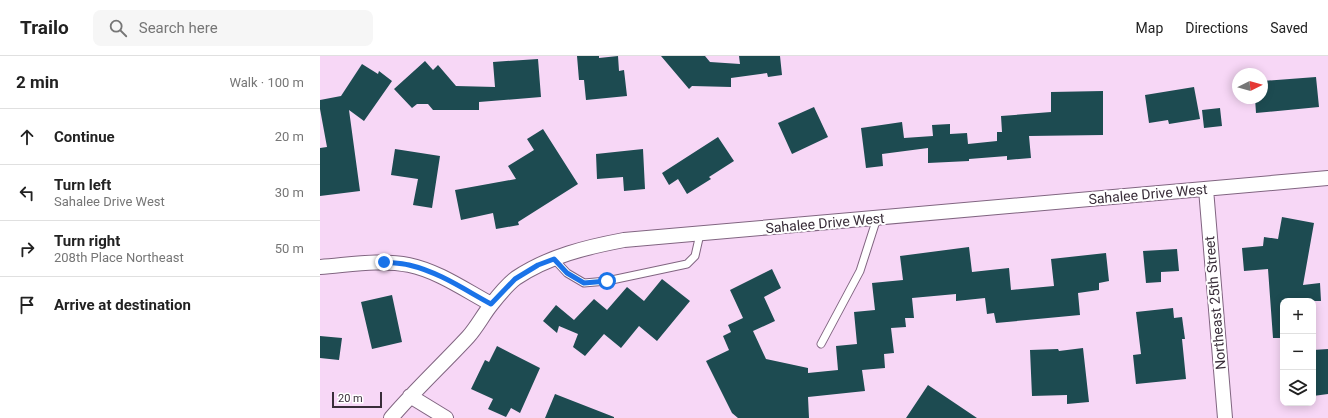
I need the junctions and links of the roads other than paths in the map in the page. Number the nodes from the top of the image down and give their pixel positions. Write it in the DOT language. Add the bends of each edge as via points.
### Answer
graph roads {
  1 [pos="1328,178"];
  2 [pos="1206,189"];
  3 [pos="877,218"];
  4 [pos="700,234"];
  5 [pos="554,259"];
  6 [pos="320,267"];
  7 [pos="491,304"];
  8 [pos="821,344"];
  9 [pos="410,396"];
  10 [pos="391,418"];
  11 [pos="446,418"];
  12 [pos="1224,418"];
  1 -- 2 [label="street, Sahalee Drive West"];
  2 -- 3 [label="street, Sahalee Drive West"];
  2 -- 12 [label="street, Northeast 25th Street"];
  3 -- 4 [label="street, Sahalee Drive West"];
  3 -- 8 [label="lane" via="860,271"];
  4 -- 5 [label="street, Sahalee Drive West" via="624,240 591,246"];
  4 -- 5 [label="lane" via="695,256 687,264 607,281 584,283 567,273"];
  5 -- 7 [label="street, Sahalee Drive West" via="515,279"];
  6 -- 7 [label="street" via="384,262 408,264 436,274"];
  7 -- 9 [label="street, Sahalee Drive West" via="470,335"];
  9 -- 10 [label="street, Sahalee Drive West"];
  9 -- 11 [label="street"];
}
